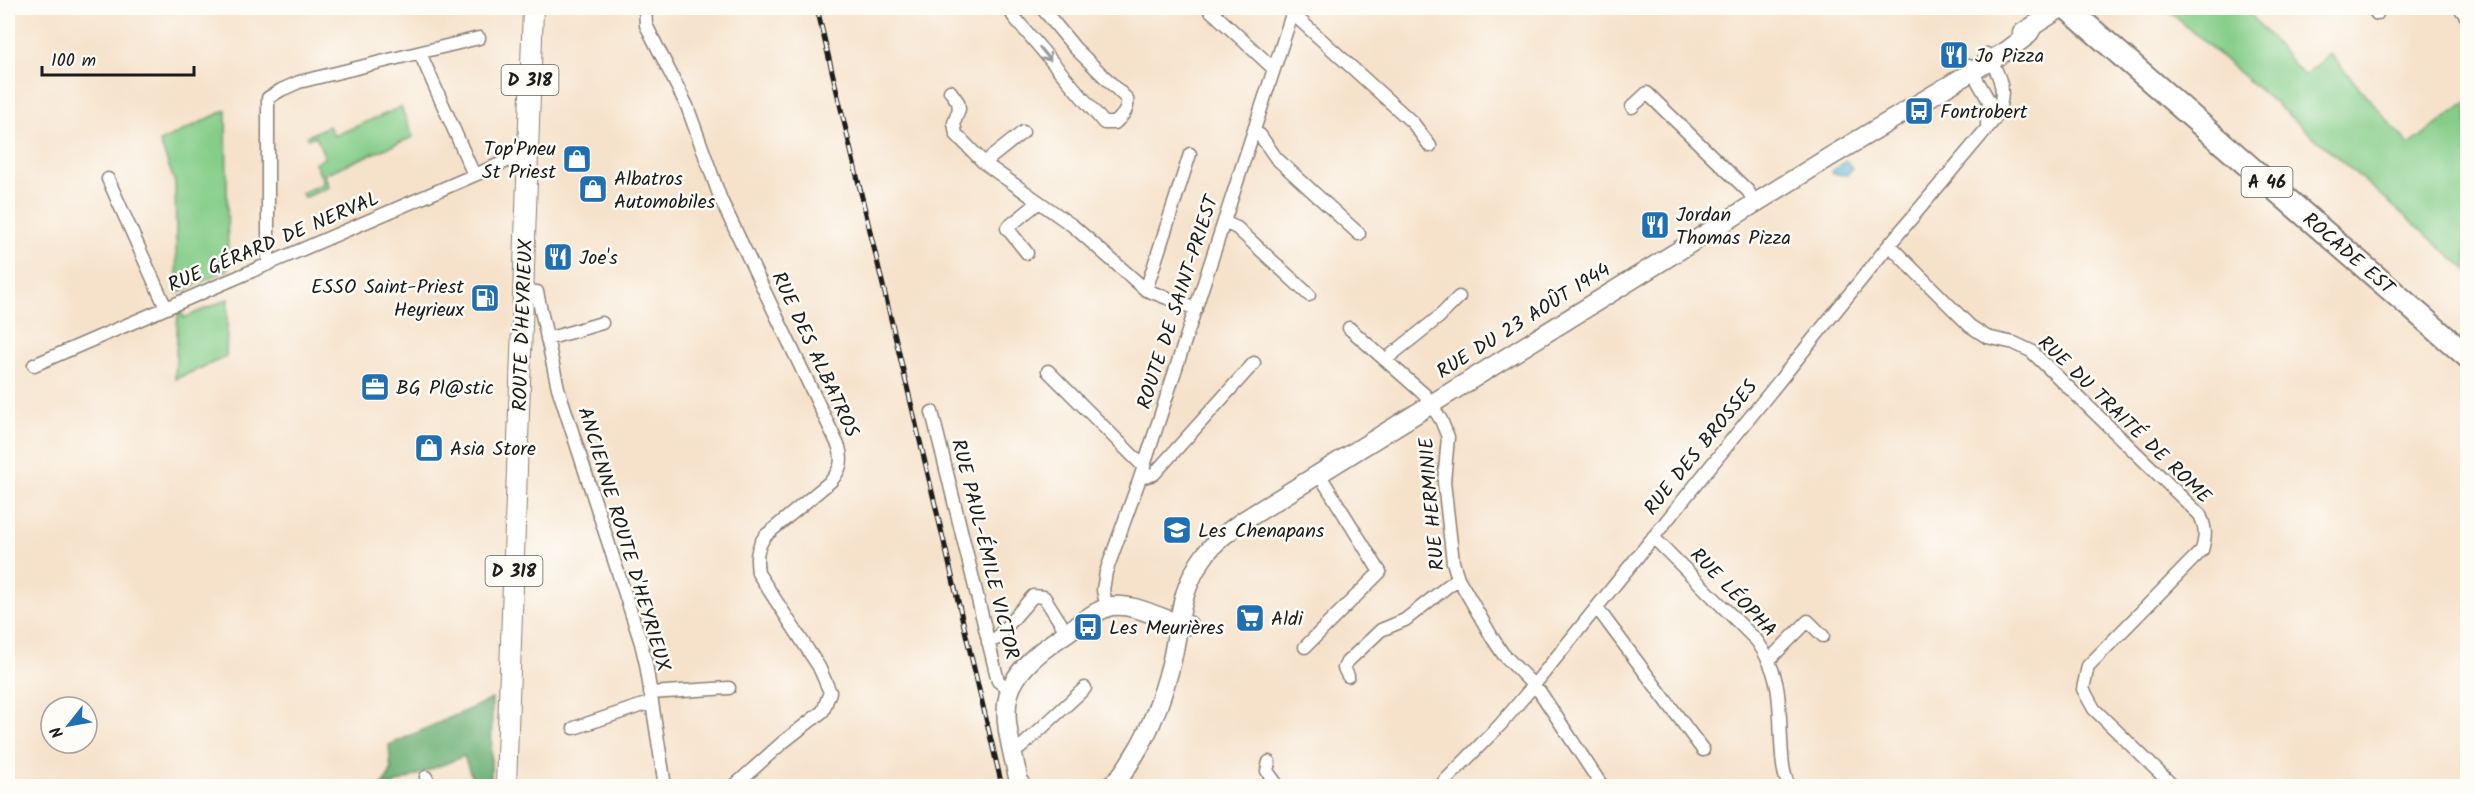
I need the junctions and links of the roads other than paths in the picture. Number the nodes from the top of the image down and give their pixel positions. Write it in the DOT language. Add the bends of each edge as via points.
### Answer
graph roads {
  1 [pos="533,8"];
  2 [pos="645,8"];
  3 [pos="1009,8"];
  4 [pos="1042,8"];
  5 [pos="1208,8"];
  6 [pos="2061,8"];
  7 [pos="2067,8"];
  8 [pos="2091,8"];
  9 [pos="2460,8"];
  10 [pos="1293,10"];
  11 [pos="2468,19"];
  12 [pos="479,38"];
  13 [pos="420,53"];
  14 [pos="1989,57"];
  15 [pos="1970,68"];
  16 [pos="1274,69"];
  17 [pos="950,91"];
  18 [pos="1632,107"];
  19 [pos="1986,128"];
  20 [pos="1023,132"];
  21 [pos="1254,132"];
  22 [pos="1430,146"];
  23 [pos="528,152"];
  24 [pos="1190,154"];
  25 [pos="984,163"];
  26 [pos="474,175"];
  27 [pos="108,179"];
  28 [pos="1039,202"];
  29 [pos="1755,203"];
  30 [pos="1224,222"];
  31 [pos="1359,234"];
  32 [pos="1889,245"];
  33 [pos="1027,253"];
  34 [pos="268,264"];
  35 [pos="1146,290"];
  36 [pos="524,291"];
  37 [pos="1309,295"];
  38 [pos="1459,297"];
  39 [pos="166,308"];
  40 [pos="1196,309"];
  41 [pos="602,323"];
  42 [pos="1349,328"];
  43 [pos="2468,337"];
  44 [pos="547,339"];
  45 [pos="2468,357"];
  46 [pos="1385,360"];
  47 [pos="1254,363"];
  48 [pos="34,365"];
  49 [pos="1048,371"];
  50 [pos="1431,404"];
  51 [pos="932,412"];
  52 [pos="1142,473"];
  53 [pos="1319,474"];
  54 [pos="1653,537"];
  55 [pos="1458,578"];
  56 [pos="1107,608"];
  57 [pos="1598,608"];
  58 [pos="1184,617"];
  59 [pos="1067,633"];
  60 [pos="1823,636"];
  61 [pos="988,642"];
  62 [pos="1305,647"];
  63 [pos="1770,658"];
  64 [pos="1348,676"];
  65 [pos="1534,685"];
  66 [pos="729,688"];
  67 [pos="1085,688"];
  68 [pos="1010,690"];
  69 [pos="651,698"];
  70 [pos="574,728"];
  71 [pos="1703,750"];
  72 [pos="1012,753"];
  73 [pos="1269,762"];
  74 [pos="1447,784"];
  75 [pos="506,786"];
  76 [pos="665,786"];
  77 [pos="734,786"];
  78 [pos="1020,786"];
  79 [pos="1110,786"];
  80 [pos="1119,786"];
  81 [pos="1278,786"];
  82 [pos="1602,786"];
  83 [pos="1789,786"];
  84 [pos="2173,786"];
  1 -- 23 [label="main road, ROUTE D'HEYRIEUX / D 318"];
  2 -- 77 [label="street, RUE DES ALBATROS" via="645,25 687,106 722,200 842,459 831,481 765,536 756,559 758,573 819,667 830,692 823,711"];
  3 -- 4 [label="street, one-way" via="1104,123 1115,123 1124,115 1127,99 1075,48"];
  5 -- 16 [label="street"];
  6 -- 14 [label="main road, RUE DU 23 AOÛT 1944"];
  7 -- 45 [label="highway, ROCADE EST / A 46"];
  8 -- 43 [label="highway, ROCADE EST / A 46"];
  9 -- 11 [label="street"];
  10 -- 16 [label="street, ROUTE DE SAINT-PRIEST"];
  10 -- 22 [label="street" via="1413,123"];
  12 -- 13 [label="street"];
  13 -- 26 [label="street"];
  13 -- 34 [label="street" via="299,82 268,98"];
  14 -- 15 [label="main road, RUE DU 23 AOÛT 1944"];
  14 -- 19 [label="street, RUE DES BROSSES" via="2001,83 2003,99"];
  15 -- 19 [label="street" via="1989,101"];
  15 -- 29 [label="main road, RUE DU 23 AOÛT 1944"];
  16 -- 21 [label="street, ROUTE DE SAINT-PRIEST"];
  17 -- 25 [label="street" via="958,102 956,134"];
  18 -- 29 [label="street" via="1647,93 1748,191"];
  19 -- 32 [label="street, RUE DES BROSSES"];
  20 -- 25 [label="street"];
  21 -- 30 [label="street, ROUTE DE SAINT-PRIEST"];
  21 -- 31 [label="street" via="1275,158"];
  23 -- 26 [label="street, RUE GÉRARD DE NERVAL"];
  23 -- 36 [label="main road, ROUTE D'HEYRIEUX / D 318"];
  24 -- 35 [label="street"];
  25 -- 28 [label="street"];
  26 -- 34 [label="street, RUE GÉRARD DE NERVAL"];
  27 -- 39 [label="street"];
  28 -- 33 [label="street" via="1006,228"];
  28 -- 35 [label="street" via="1073,226"];
  29 -- 50 [label="main road, RUE DU 23 AOÛT 1944"];
  30 -- 37 [label="street" via="1238,228"];
  30 -- 40 [label="street, ROUTE DE SAINT-PRIEST"];
  32 -- 54 [label="street, RUE DES BROSSES"];
  32 -- 84 [label="street, RUE DU TRAITÉ DE ROME" via="1970,326 1987,337 2031,351 2200,515 2205,526 2202,550 2088,666 2083,689 2094,709"];
  34 -- 39 [label="street, RUE GÉRARD DE NERVAL"];
  35 -- 40 [label="street"];
  36 -- 44 [label="street, ANCIENNE ROUTE D'HEYRIEUX" via="537,292"];
  36 -- 75 [label="main road, ROUTE D'HEYRIEUX / D 318"];
  38 -- 46 [label="street"];
  39 -- 48 [label="street, RUE GÉRARD DE NERVAL"];
  40 -- 52 [label="street, ROUTE DE SAINT-PRIEST"];
  41 -- 44 [label="street"];
  42 -- 46 [label="street, RUE HERMINIE"];
  44 -- 69 [label="street, ANCIENNE ROUTE D'HEYRIEUX" via="558,388 641,643"];
  46 -- 50 [label="street, RUE HERMINIE"];
  47 -- 52 [label="street" via="1154,474"];
  49 -- 52 [label="street"];
  50 -- 53 [label="main road, RUE DU 23 AOÛT 1944"];
  50 -- 55 [label="street, RUE HERMINIE" via="1448,437 1444,482"];
  51 -- 61 [label="street, RUE PAUL-ÉMILE VICTOR"];
  52 -- 56 [label="street, ROUTE DE SAINT-PRIEST" via="1106,572 1103,590"];
  53 -- 58 [label="main road, RUE DU 23 AOÛT 1944" via="1243,521 1205,554 1184,595"];
  53 -- 62 [label="street" via="1380,572"];
  54 -- 57 [label="street, RUE DES BROSSES"];
  54 -- 63 [label="street, RUE LÉOPHA"];
  55 -- 64 [label="street" via="1406,620 1381,630 1347,662 1344,668"];
  55 -- 65 [label="street, RUE HERMINIE" via="1498,646"];
  56 -- 58 [label="main road"];
  56 -- 59 [label="main road"];
  57 -- 65 [label="street, RUE DES BROSSES"];
  57 -- 71 [label="street"];
  58 -- 79 [label="main road" via="1159,704 1140,745"];
  58 -- 80 [label="main road" via="1180,674 1167,705"];
  59 -- 61 [label="street" via="1044,597 1033,596 996,639"];
  59 -- 68 [label="main road" via="1025,665"];
  60 -- 63 [label="street" via="1808,621"];
  61 -- 68 [label="street, RUE PAUL-ÉMILE VICTOR" via="998,681"];
  63 -- 83 [label="street, RUE LÉOPHA" via="1777,682 1782,766"];
  65 -- 74 [label="street, RUE DES BROSSES"];
  65 -- 82 [label="street, RUE HERMINIE"];
  66 -- 69 [label="street"];
  67 -- 72 [label="street"];
  68 -- 72 [label="main road" via="1005,709"];
  69 -- 70 [label="street"];
  69 -- 76 [label="street, ANCIENNE ROUTE D'HEYRIEUX"];
  72 -- 78 [label="main road"];
  73 -- 81 [label="street" via="1266,771"];
}
